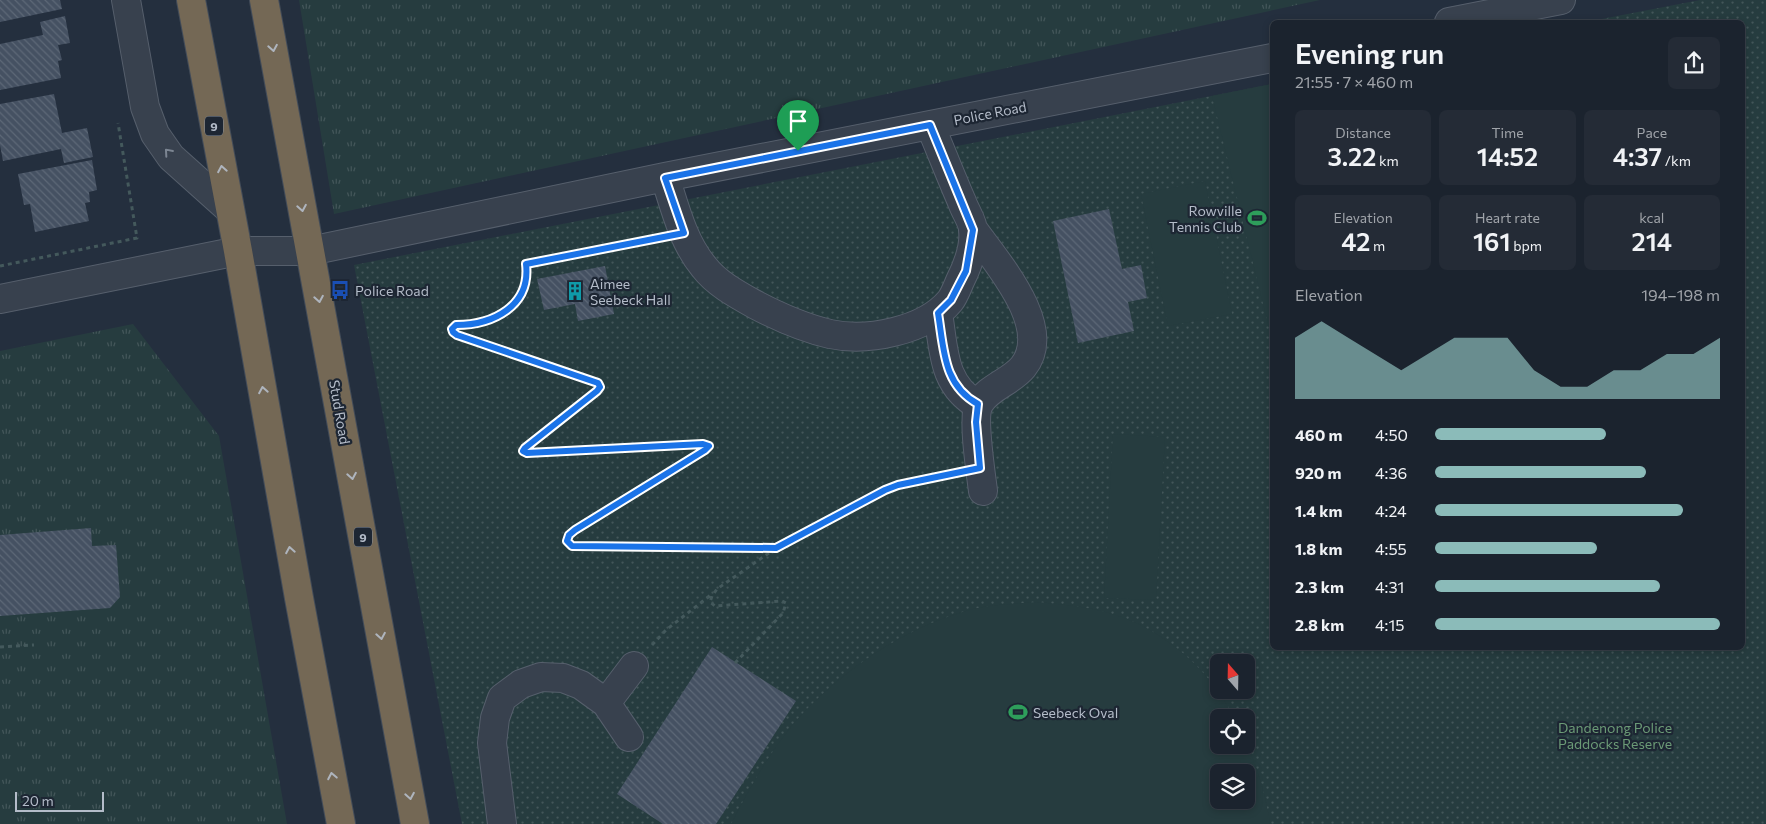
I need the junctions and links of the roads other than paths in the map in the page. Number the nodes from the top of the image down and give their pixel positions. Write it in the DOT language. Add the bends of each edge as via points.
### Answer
graph roads {
  1 [pos="126,0"];
  2 [pos="191,0"];
  3 [pos="264,0"];
  4 [pos="1561,0"];
  5 [pos="1459,20"];
  6 [pos="1270,58"];
  7 [pos="930,125"];
  8 [pos="665,178"];
  9 [pos="229,209"];
  10 [pos="973,230"];
  11 [pos="238,251"];
  12 [pos="310,251"];
  13 [pos="0,299"];
  14 [pos="938,313"];
  15 [pos="978,404"];
  16 [pos="982,479"];
  17 [pos="634,666"];
  18 [pos="606,703"];
  19 [pos="629,737"];
  20 [pos="341,824"];
  21 [pos="415,824"];
  22 [pos="502,824"];
  9 -- 1 [label="street, one-way" via="171,157 155,134 145,107"];
  9 -- 2 [label="highway, 9, one-way"];
  3 -- 12 [label="highway, Stud Road / 9, one-way"];
  4 -- 5 [label="street"];
  6 -- 7 [label="street, Police Road"];
  7 -- 8 [label="street, Police Road"];
  7 -- 10 [label="street"];
  8 -- 12 [label="street, Police Road"];
  8 -- 14 [label="street" via="684,233 704,268 724,285 766,310 831,334 864,336 915,326"];
  9 -- 11 [label="highway, 9"];
  10 -- 14 [label="street" via="966,271 951,300"];
  10 -- 15 [label="street" via="1023,304 1032,326 1032,346 1023,367"];
  11 -- 12 [label="street, Police Road"];
  11 -- 13 [label="street, Police Road"];
  20 -- 11 [label="highway, 9, one-way"];
  12 -- 21 [label="highway, Stud Road / 9, one-way"];
  14 -- 15 [label="street" via="947,369 956,386"];
  15 -- 16 [label="street" via="976,422"];
  17 -- 18 [label="street"];
  18 -- 19 [label="street"];
  18 -- 22 [label="street" via="581,685 563,678 541,677 520,684 502,698 492,742"];
}
